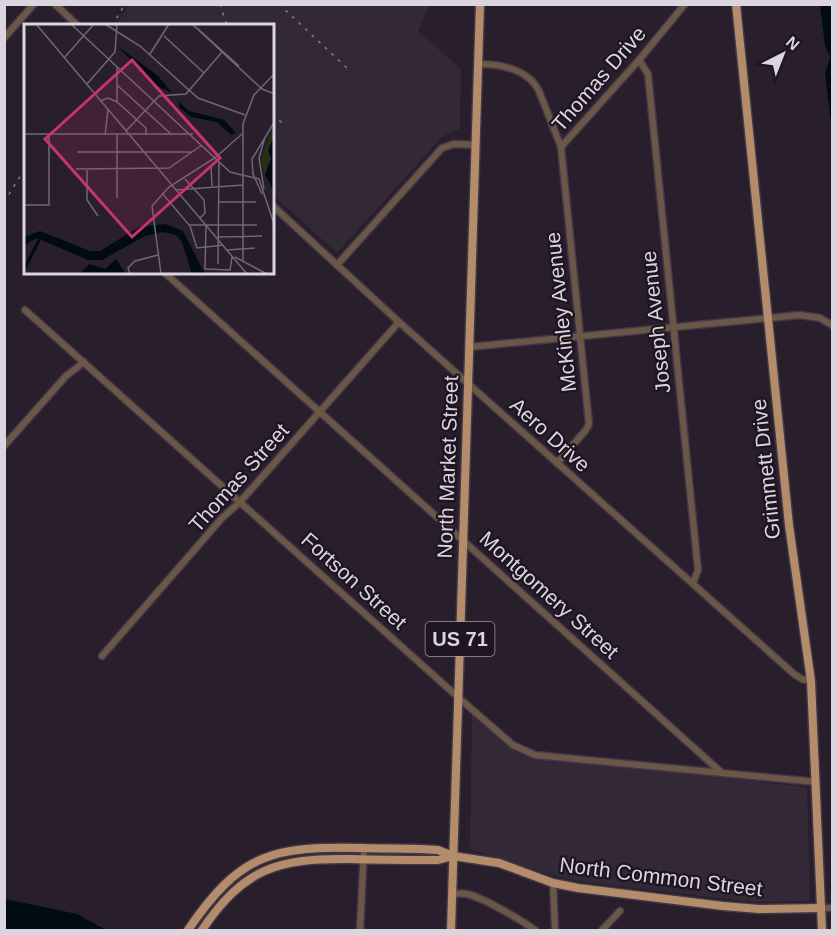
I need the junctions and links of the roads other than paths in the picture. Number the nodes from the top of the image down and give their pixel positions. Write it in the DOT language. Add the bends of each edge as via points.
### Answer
graph roads {
  1 [pos="34,4"];
  2 [pos="55,4"];
  3 [pos="480,4"];
  4 [pos="685,4"];
  5 [pos="736,4"];
  6 [pos="76,24"];
  7 [pos="4,38"];
  8 [pos="639,60"];
  9 [pos="478,64"];
  10 [pos="476,145"];
  11 [pos="561,147"];
  12 [pos="274,207"];
  13 [pos="337,265"];
  14 [pos="166,274"];
  15 [pos="25,310"];
  16 [pos="768,318"];
  17 [pos="399,322"];
  18 [pos="832,325"];
  19 [pos="673,327"];
  20 [pos="580,337"];
  21 [pos="469,347"];
  22 [pos="84,362"];
  23 [pos="469,384"];
  24 [pos="320,413"];
  25 [pos="4,446"];
  26 [pos="557,463"];
  27 [pos="240,502"];
  28 [pos="463,540"];
  29 [pos="693,584"];
  30 [pos="102,656"];
  31 [pos="811,681"];
  32 [pos="459,698"];
  33 [pos="723,773"];
  34 [pos="816,782"];
  35 [pos="364,848"];
  36 [pos="453,856"];
  37 [pos="364,859"];
  38 [pos="553,883"];
  39 [pos="452,894"];
  40 [pos="821,908"];
  41 [pos="832,908"];
  42 [pos="620,911"];
  43 [pos="188,930"];
  44 [pos="202,930"];
  45 [pos="360,930"];
  46 [pos="451,930"];
  47 [pos="535,930"];
  48 [pos="555,930"];
  49 [pos="603,930"];
  50 [pos="822,930"];
  1 -- 7 [label="street"];
  2 -- 6 [label="street"];
  3 -- 9 [label="main road, North Market Street / US 71"];
  4 -- 8 [label="street, Thomas Drive"];
  5 -- 16 [label="main road, Grimmett Drive"];
  8 -- 11 [label="street, Thomas Drive"];
  8 -- 19 [label="street, Joseph Avenue" via="648,74"];
  9 -- 10 [label="main road, North Market Street / US 71"];
  9 -- 11 [label="street, McKinley Avenue" via="504,66 533,82"];
  10 -- 13 [label="street" via="442,148"];
  10 -- 21 [label="main road, North Market Street / US 71"];
  11 -- 20 [label="street, McKinley Avenue"];
  12 -- 13 [label="street, Aero Drive"];
  13 -- 17 [label="street, Aero Drive"];
  14 -- 24 [label="street, Montgomery Street"];
  15 -- 22 [label="street, Fortson Street"];
  16 -- 18 [label="street" via="807,315"];
  16 -- 19 [label="street"];
  16 -- 31 [label="main road, Grimmett Drive" via="789,525"];
  17 -- 23 [label="street, Aero Drive"];
  17 -- 24 [label="street, Thomas Street"];
  19 -- 20 [label="street"];
  19 -- 29 [label="street, Joseph Avenue" via="698,570"];
  20 -- 21 [label="street"];
  20 -- 26 [label="street, McKinley Avenue" via="589,424"];
  21 -- 23 [label="main road, North Market Street / US 71"];
  22 -- 25 [label="street" via="66,376"];
  22 -- 27 [label="street, Fortson Street"];
  23 -- 26 [label="street, Aero Drive"];
  23 -- 28 [label="main road, North Market Street / US 71"];
  24 -- 27 [label="street, Thomas Street"];
  24 -- 28 [label="street, Montgomery Street"];
  26 -- 29 [label="street, Aero Drive"];
  27 -- 30 [label="street, Thomas Street"];
  27 -- 32 [label="street, Fortson Street"];
  28 -- 32 [label="main road, North Market Street / US 71"];
  28 -- 33 [label="street, Montgomery Street"];
  29 -- 31 [label="street, Aero Drive" via="794,674"];
  31 -- 34 [label="main road, Grimmett Drive"];
  32 -- 33 [label="street, Fortson Street" via="513,745 529,753"];
  32 -- 36 [label="main road, North Market Street / US 71"];
  33 -- 34 [label="street, Fortson Street"];
  34 -- 40 [label="main road, Grimmett Drive"];
  35 -- 36 [label="main road, North Common Street" via="431,849"];
  35 -- 37 [label="street"];
  35 -- 43 [label="main road, North Common Street" via="301,848 252,864 218,890"];
  36 -- 37 [label="main road, North Common Street" via="438,860"];
  36 -- 38 [label="main road, North Common Street" via="499,862"];
  36 -- 39 [label="main road, North Market Street / US 71"];
  37 -- 44 [label="main road, North Common Street" via="296,861 265,870 232,893"];
  37 -- 45 [label="street"];
  38 -- 40 [label="main road, North Common Street" via="723,906"];
  38 -- 48 [label="street"];
  39 -- 46 [label="main road, North Market Street / US 71"];
  39 -- 47 [label="street" via="476,897"];
  40 -- 41 [label="street, North Common Street"];
  40 -- 50 [label="main road, Grimmett Drive"];
  42 -- 49 [label="street"];
}
